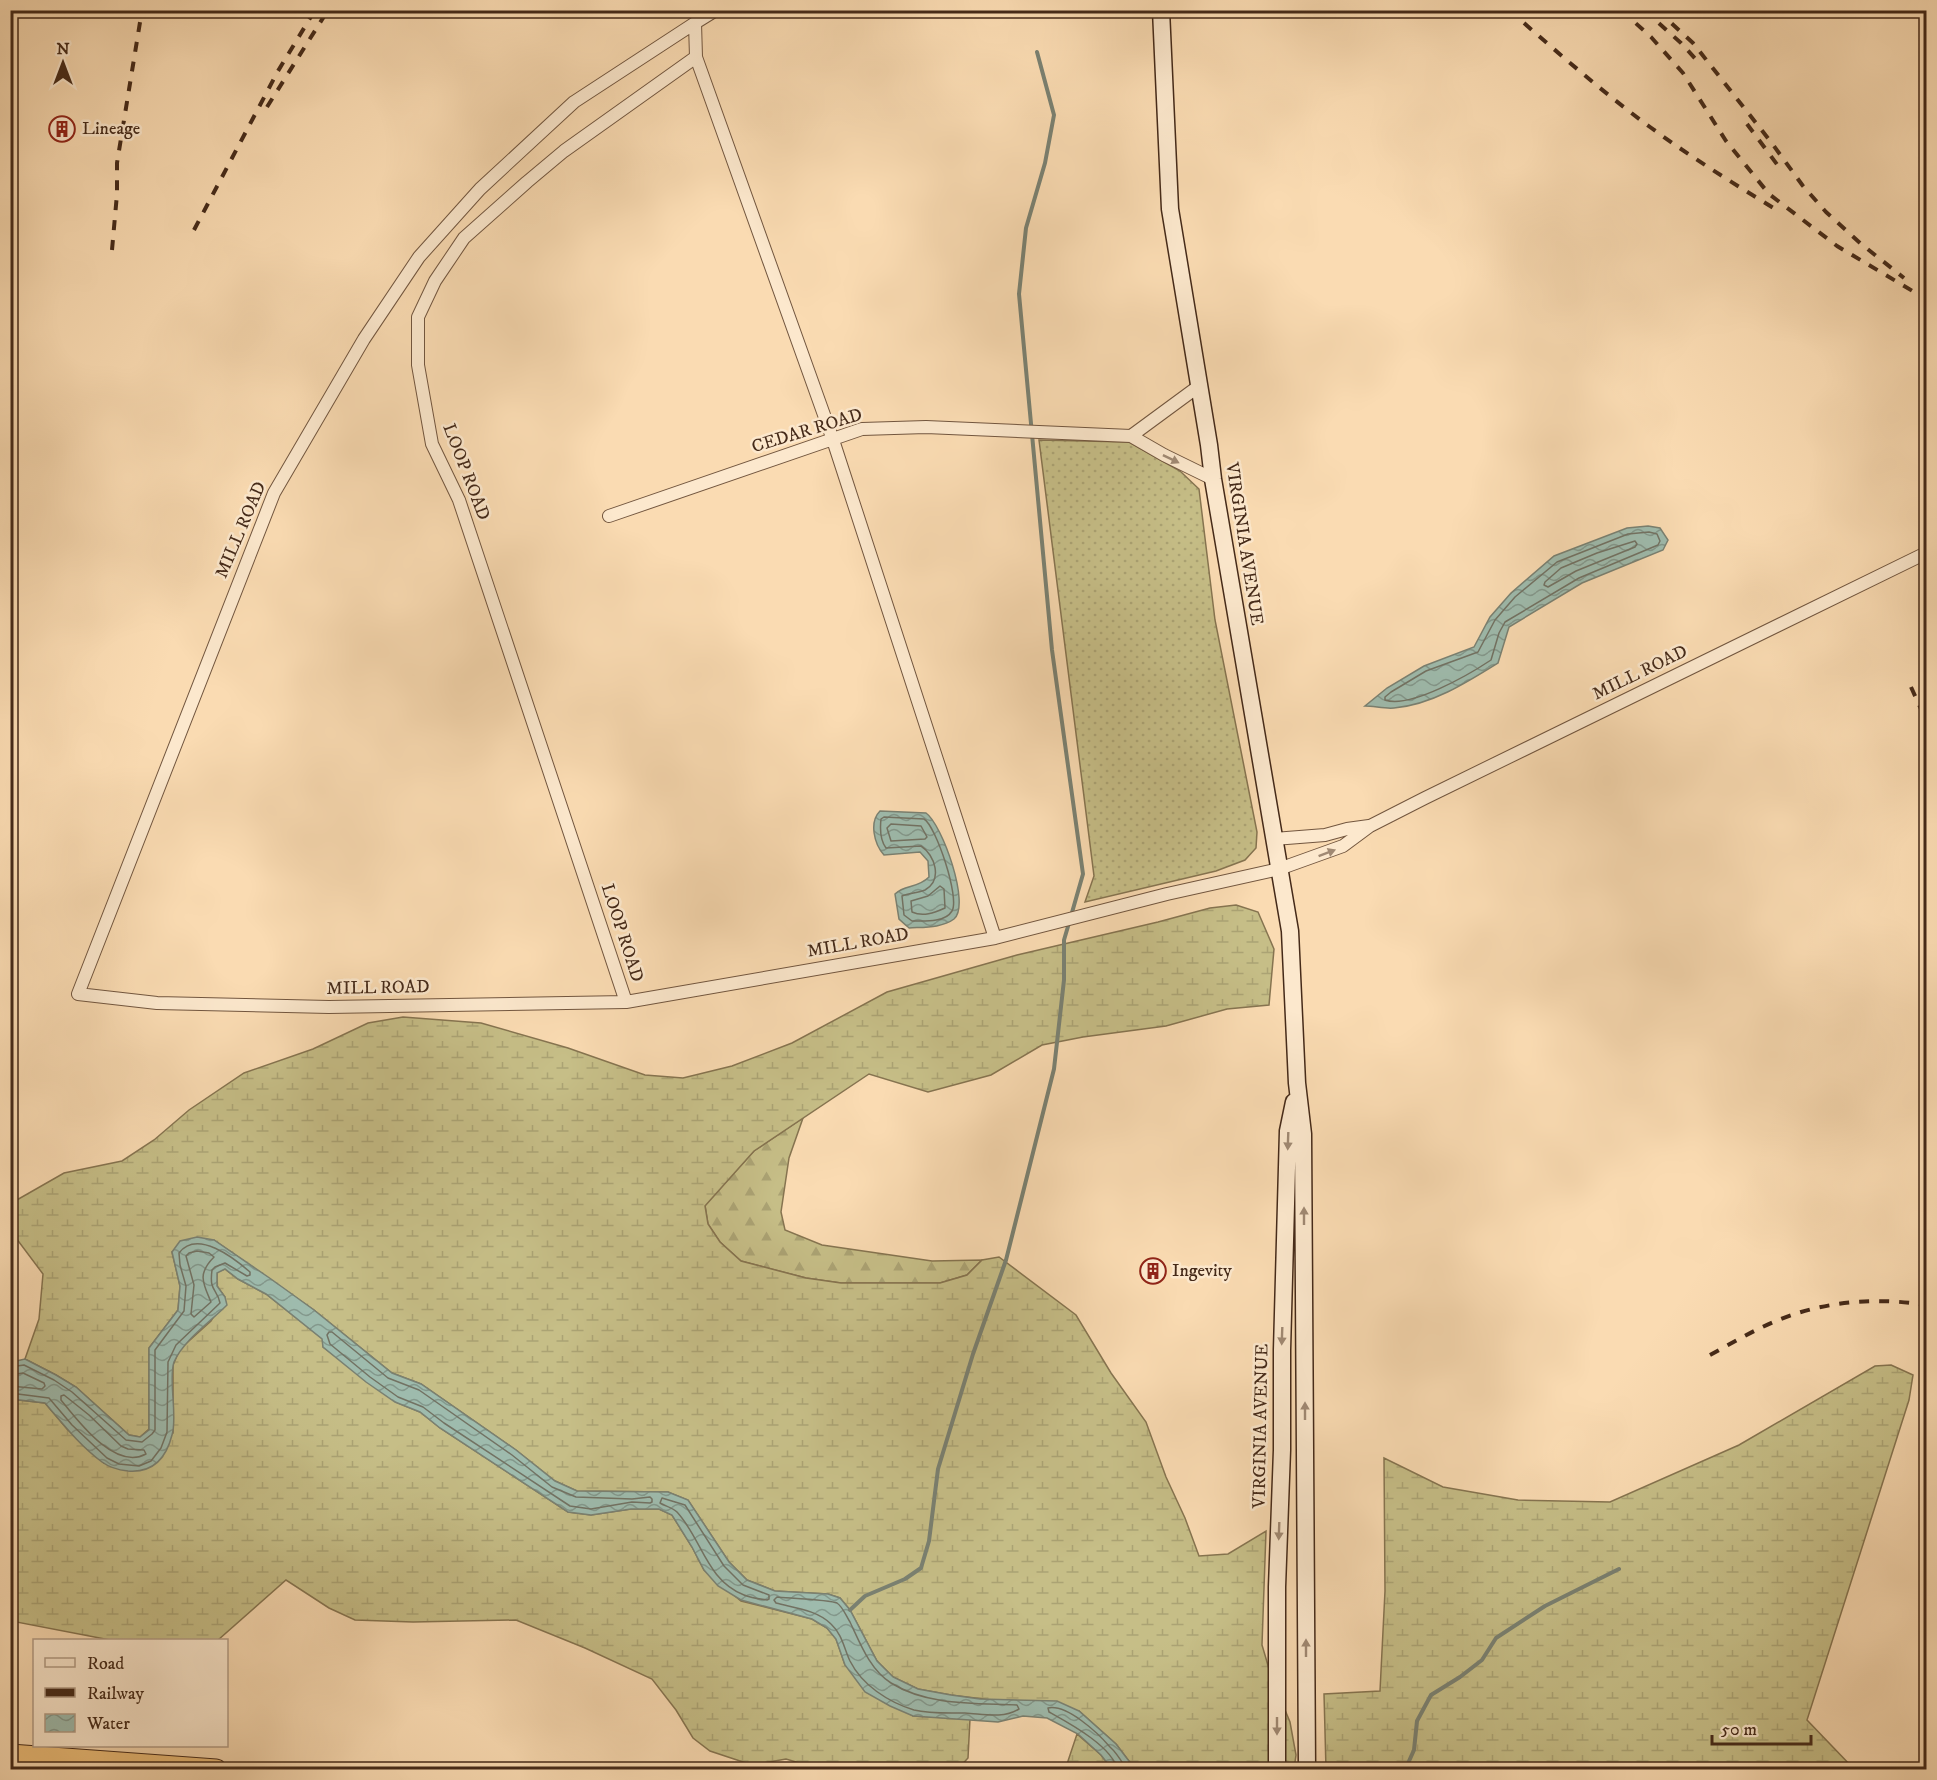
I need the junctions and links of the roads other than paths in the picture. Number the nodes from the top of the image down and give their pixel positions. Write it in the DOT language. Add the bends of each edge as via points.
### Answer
graph roads {
  1 [pos="716,10"];
  2 [pos="1161,10"];
  3 [pos="695,23"];
  4 [pos="696,57"];
  5 [pos="1199,386"];
  6 [pos="1131,436"];
  7 [pos="833,440"];
  8 [pos="1212,479"];
  9 [pos="609,516"];
  10 [pos="1926,553"];
  11 [pos="1370,826"];
  12 [pos="1274,839"];
  13 [pos="1280,869"];
  14 [pos="995,938"];
  15 [pos="626,1002"];
  16 [pos="1297,1083"];
  17 [pos="1282,1437"];
  18 [pos="1305,1438"];
  19 [pos="1306,1615"];
  20 [pos="1277,1616"];
  21 [pos="10,1755"];
  22 [pos="216,1770"];
  23 [pos="1277,1770"];
  24 [pos="1307,1770"];
  1 -- 3 [label="street"];
  2 -- 5 [label="main road, VIRGINIA AVENUE" via="1170,209"];
  3 -- 4 [label="street"];
  3 -- 15 [label="street, MILL ROAD" via="574,102 480,189 419,257 364,339 274,494 78,994 157,1004 318,1007"];
  4 -- 7 [label="street"];
  4 -- 15 [label="street, LOOP ROAD" via="564,151 464,238 435,281 418,317 417,365 432,444 459,500"];
  5 -- 6 [label="street"];
  5 -- 8 [label="main road, VIRGINIA AVENUE"];
  6 -- 7 [label="street, CEDAR ROAD" via="926,427 862,429"];
  6 -- 8 [label="street, CEDAR ROAD, one-way"];
  7 -- 9 [label="street, CEDAR ROAD"];
  7 -- 14 [label="street"];
  8 -- 12 [label="main road, VIRGINIA AVENUE"];
  10 -- 11 [label="street, MILL ROAD"];
  11 -- 12 [label="street, MILL ROAD"];
  13 -- 11 [label="street, MILL ROAD, one-way" via="1343,846"];
  12 -- 13 [label="main road, VIRGINIA AVENUE"];
  13 -- 14 [label="street, MILL ROAD"];
  13 -- 16 [label="main road, VIRGINIA AVENUE" via="1290,931"];
  14 -- 15 [label="street, MILL ROAD"];
  16 -- 17 [label="main road, VIRGINIA AVENUE, one-way" via="1288,1131"];
  18 -- 16 [label="main road, VIRGINIA AVENUE, one-way" via="1303,1134"];
  17 -- 18 [label="main road"];
  17 -- 20 [label="main road, VIRGINIA AVENUE, one-way"];
  18 -- 19 [label="main road, VIRGINIA AVENUE"];
  19 -- 20 [label="main road"];
  24 -- 19 [label="main road, VIRGINIA AVENUE, one-way"];
  20 -- 23 [label="main road, VIRGINIA AVENUE, one-way"];
  21 -- 22 [label="highway"];
}
